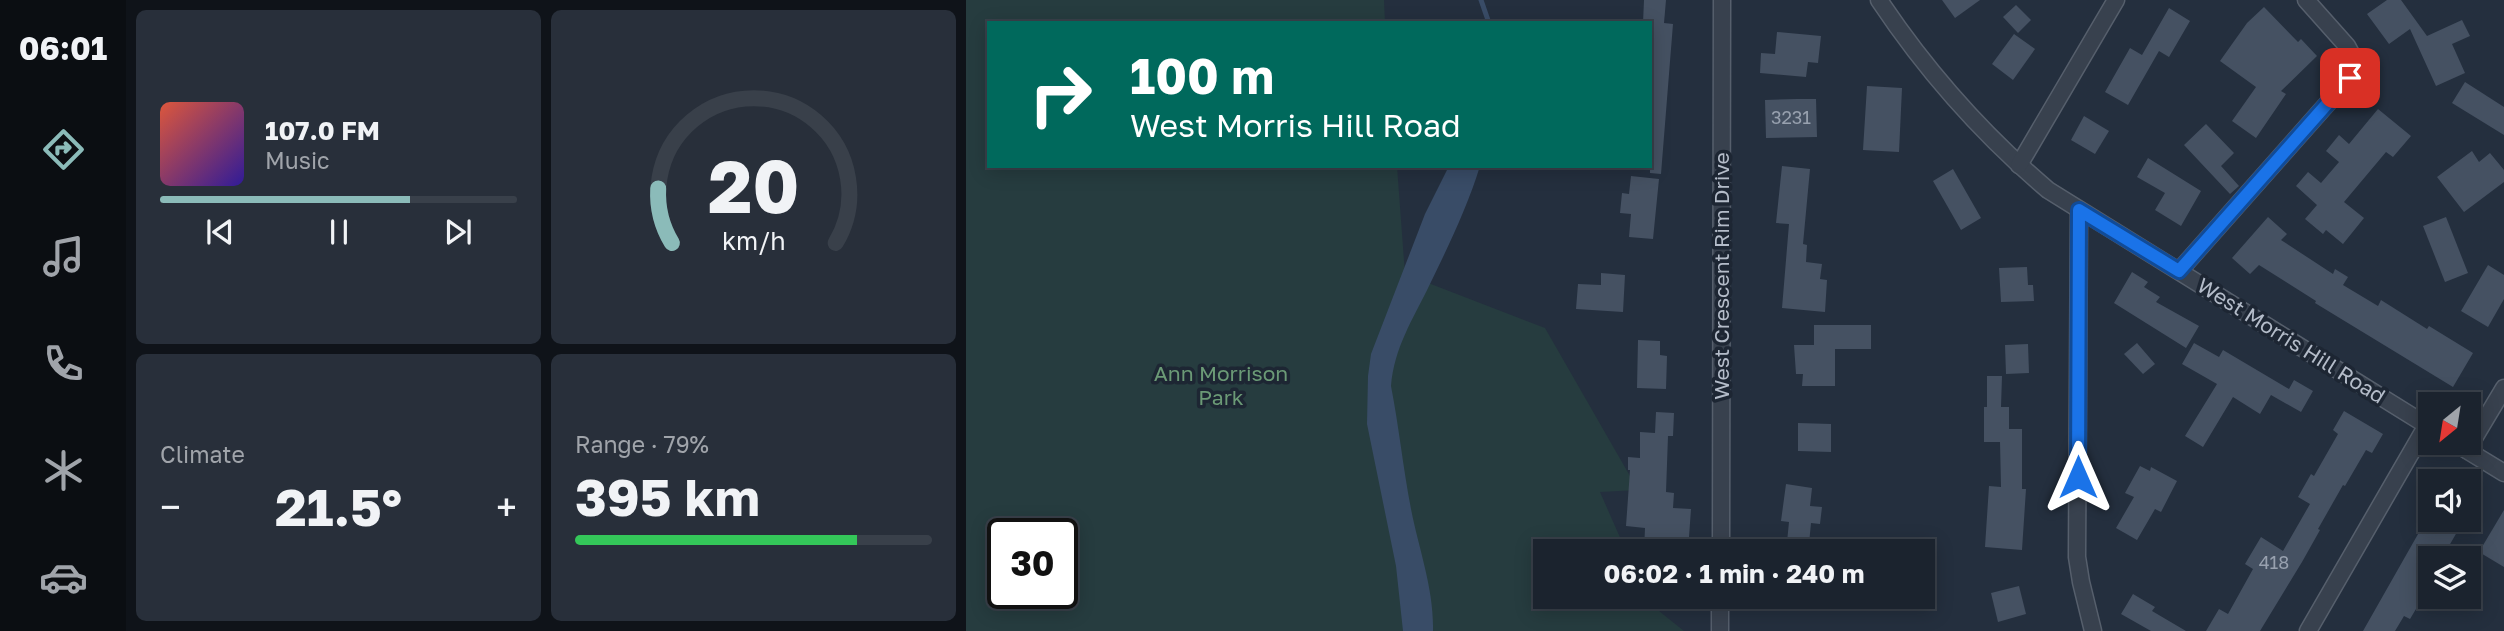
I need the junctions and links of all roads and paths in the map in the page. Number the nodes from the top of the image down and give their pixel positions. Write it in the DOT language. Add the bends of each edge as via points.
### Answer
graph roads {
  1 [pos="1722,0"];
  2 [pos="1879,0"];
  3 [pos="2116,0"];
  4 [pos="2306,0"];
  5 [pos="2018,165"];
  6 [pos="2079,210"];
  7 [pos="2179,271"];
  8 [pos="2504,388"];
  9 [pos="2482,418"];
  10 [pos="2418,420"];
  11 [pos="2418,446"];
  12 [pos="2474,455"];
  13 [pos="2504,473"];
  14 [pos="1721,539"];
  15 [pos="1720,609"];
  16 [pos="1720,631"];
  17 [pos="2093,631"];
  18 [pos="2308,631"];
  1 -- 14 [label="street, West Crescent Rim Drive"];
  2 -- 5 [label="street, West Morris Hill Road" via="1966,115"];
  3 -- 5 [label="street"];
  4 -- 7 [label="street" via="2347,46 2355,61 2350,78"];
  5 -- 6 [label="street, West Morris Hill Road"];
  6 -- 7 [label="street, West Morris Hill Road"];
  6 -- 17 [label="street" via="2077,557"];
  7 -- 10 [label="street, West Morris Hill Road"];
  8 -- 9 [label="street"];
  11 -- 18 [label="street"];
  12 -- 13 [label="street"];
  15 -- 16 [label="street"];
}
